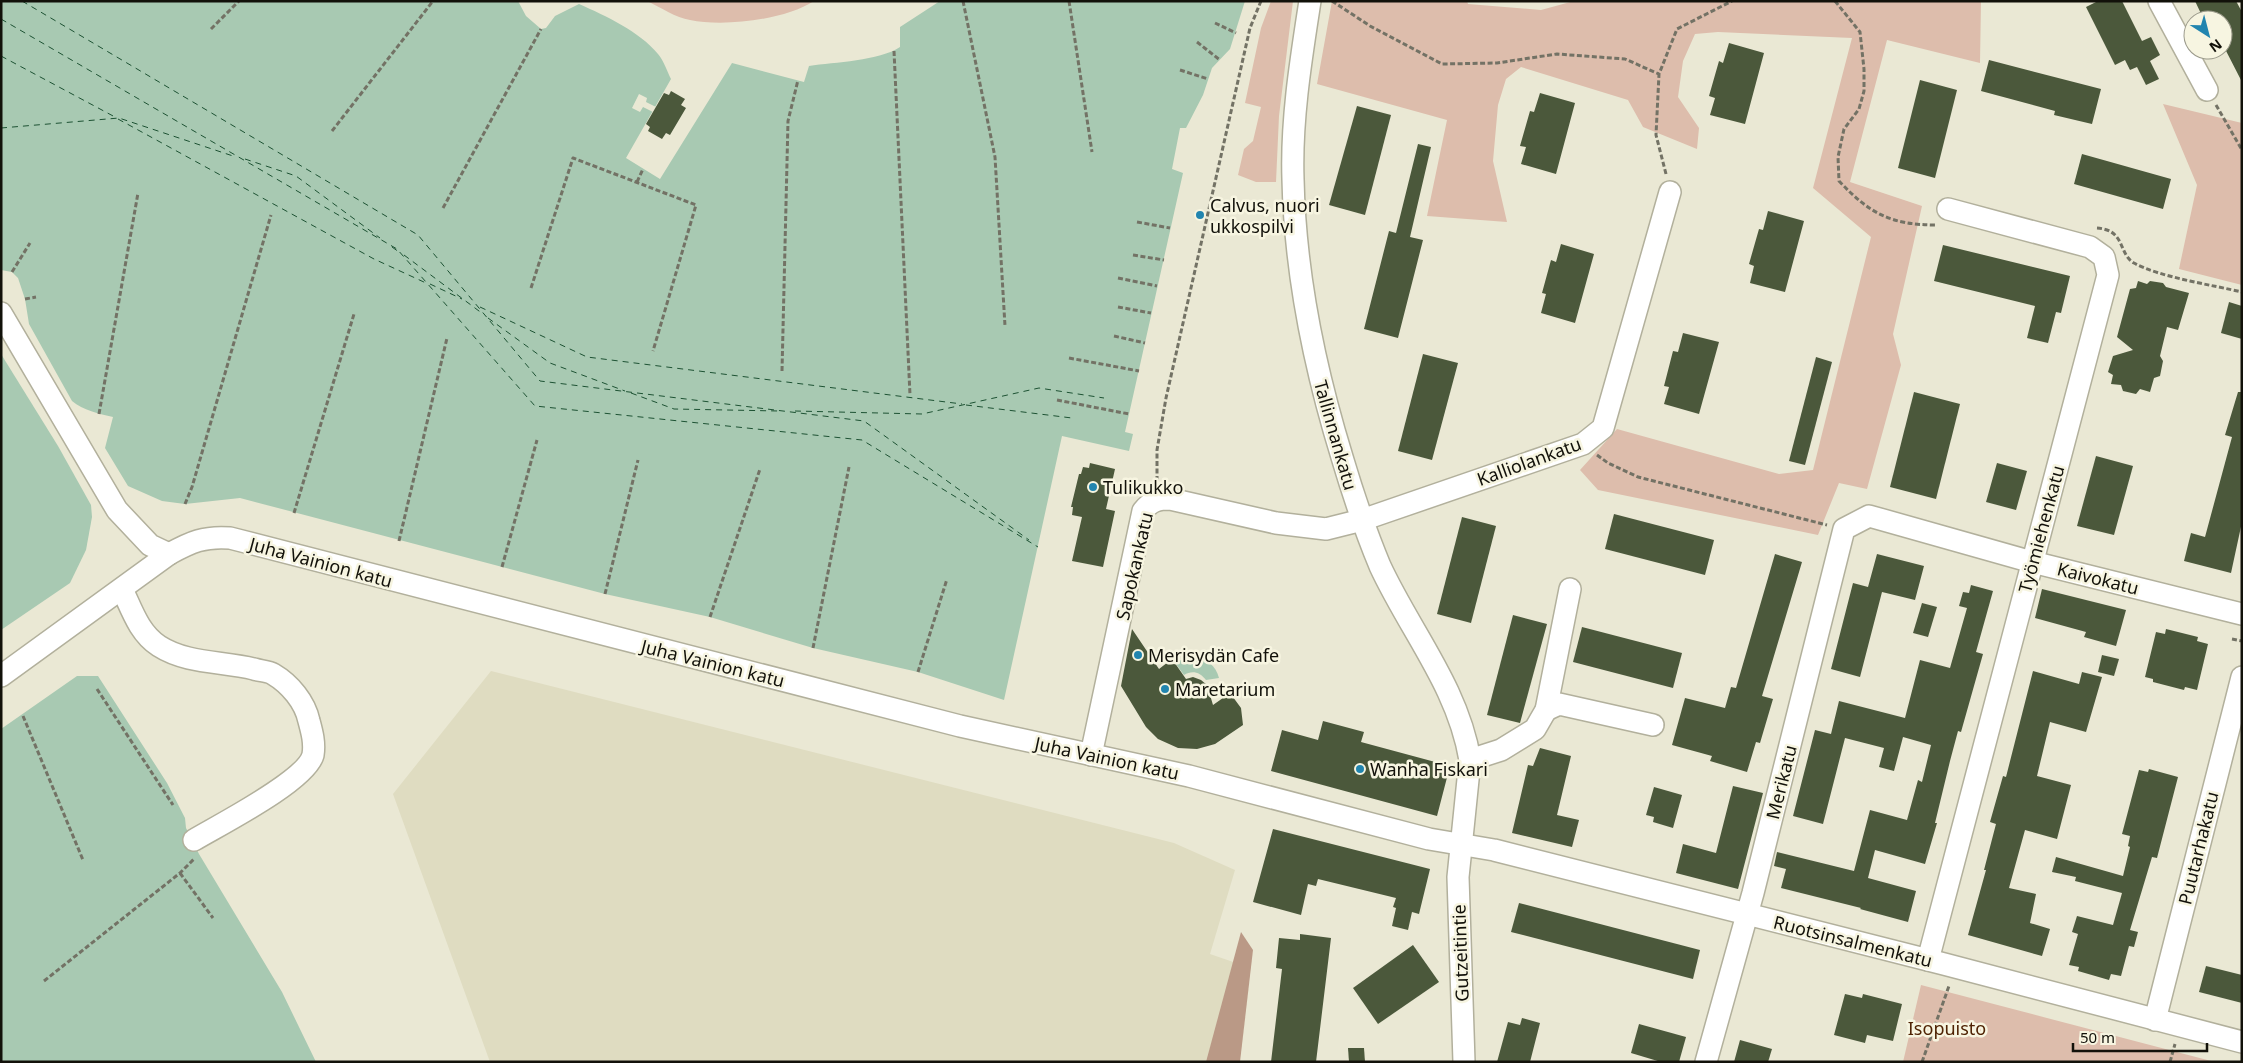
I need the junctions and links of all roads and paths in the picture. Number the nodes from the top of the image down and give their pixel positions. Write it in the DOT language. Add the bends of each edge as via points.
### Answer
graph roads {
  1 [pos="239,1"];
  2 [pos="433,1"];
  3 [pos="963,1"];
  4 [pos="1069,1"];
  5 [pos="1261,1"];
  6 [pos="1310,1"];
  7 [pos="1332,1"];
  8 [pos="1732,1"];
  9 [pos="1836,1"];
  10 [pos="2160,1"];
  11 [pos="1215,23"];
  12 [pos="541,28"];
  13 [pos="211,29"];
  14 [pos="1236,33"];
  15 [pos="1197,42"];
  16 [pos="894,51"];
  17 [pos="1220,60"];
  18 [pos="1180,70"];
  19 [pos="1659,74"];
  20 [pos="1208,79"];
  21 [pos="798,80"];
  22 [pos="2207,90"];
  23 [pos="332,131"];
  24 [pos="2242,150"];
  25 [pos="1092,152"];
  26 [pos="643,169"];
  27 [pos="637,182"];
  28 [pos="1670,192"];
  29 [pos="138,193"];
  30 [pos="443,208"];
  31 [pos="271,215"];
  32 [pos="1946,217"];
  33 [pos="1138,222"];
  34 [pos="1170,228"];
  35 [pos="2072,242"];
  36 [pos="30,243"];
  37 [pos="1133,255"];
  38 [pos="1164,260"];
  39 [pos="12,272"];
  40 [pos="1118,278"];
  41 [pos="1157,286"];
  42 [pos="531,288"];
  43 [pos="2242,292"];
  44 [pos="36,297"];
  45 [pos="25,299"];
  46 [pos="1118,307"];
  47 [pos="1,312"];
  48 [pos="1151,313"];
  49 [pos="354,314"];
  50 [pos="1005,326"];
  51 [pos="1114,336"];
  52 [pos="447,338"];
  53 [pos="1145,342"];
  54 [pos="653,351"];
  55 [pos="1068,358"];
  56 [pos="1139,371"];
  57 [pos="782,372"];
  58 [pos="910,396"];
  59 [pos="1057,400"];
  60 [pos="99,414"];
  61 [pos="1129,414"];
  62 [pos="537,440"];
  63 [pos="1583,444"];
  64 [pos="638,460"];
  65 [pos="849,467"];
  66 [pos="760,469"];
  67 [pos="1159,499"];
  68 [pos="185,504"];
  69 [pos="294,513"];
  70 [pos="1362,520"];
  71 [pos="1844,529"];
  72 [pos="399,541"];
  73 [pos="169,554"];
  74 [pos="2032,562"];
  75 [pos="502,567"];
  76 [pos="948,579"];
  77 [pos="122,589"];
  78 [pos="1570,589"];
  79 [pos="605,594"];
  80 [pos="2242,614"];
  81 [pos="710,617"];
  82 [pos="2232,639"];
  83 [pos="2242,642"];
  84 [pos="813,648"];
  85 [pos="918,672"];
  86 [pos="1,676"];
  87 [pos="2242,677"];
  88 [pos="97,688"];
  89 [pos="1546,710"];
  90 [pos="23,716"];
  91 [pos="1652,725"];
  92 [pos="1091,755"];
  93 [pos="1470,760"];
  94 [pos="167,783"];
  95 [pos="162,786"];
  96 [pos="173,805"];
  97 [pos="1462,845"];
  98 [pos="196,847"];
  99 [pos="83,860"];
  100 [pos="180,873"];
  101 [pos="1748,914"];
  102 [pos="213,918"];
  103 [pos="1928,960"];
  104 [pos="44,981"];
  105 [pos="1949,986"];
  106 [pos="2154,1020"];
  107 [pos="2175,1042"];
  108 [pos="2242,1042"];
  109 [pos="1464,1062"];
  110 [pos="1706,1062"];
  111 [pos="1922,1062"];
  112 [pos="2170,1062"];
  1 -- 13 [label="path"];
  2 -- 23 [label="path"];
  3 -- 50 [label="path" via="995,157"];
  4 -- 25 [label="path"];
  5 -- 67 [label="path" via="1250,28 1166,398 1157,450"];
  6 -- 70 [label="street, Tallinnankatu" via="1295,129 1296,243 1315,359"];
  7 -- 19 [label="path" via="1370,26 1442,64 1497,63 1557,54 1625,59"];
  8 -- 19 [label="path" via="1677,29"];
  9 -- 32 [label="path" via="1860,32 1864,69 1864,91 1859,109 1844,129 1838,156 1839,181 1858,202 1910,225"];
  10 -- 22 [label="street"];
  11 -- 14 [label="path"];
  12 -- 30 [label="path"];
  15 -- 17 [label="path"];
  16 -- 58 [label="path"];
  18 -- 20 [label="path"];
  19 -- 28 [label="path" via="1656,136"];
  21 -- 57 [label="path" via="788,121"];
  22 -- 24 [label="path"];
  26 -- 27 [label="path"];
  27 -- 42 [label="path" via="573,158"];
  27 -- 54 [label="path" via="696,205"];
  28 -- 63 [label="street, Kalliolankatu" via="1603,428"];
  29 -- 60 [label="path"];
  31 -- 68 [label="path"];
  32 -- 35 [label="street, Työmiehenkatu"];
  33 -- 34 [label="path"];
  35 -- 43 [label="path" via="2086,228 2106,229 2119,239 2131,261 2150,270"];
  35 -- 74 [label="street, Työmiehenkatu" via="2090,247 2104,257 2108,275"];
  36 -- 39 [label="path"];
  37 -- 38 [label="path"];
  40 -- 41 [label="path"];
  44 -- 45 [label="path"];
  46 -- 48 [label="path"];
  47 -- 73 [label="street" via="116,510 150,545"];
  49 -- 69 [label="path"];
  51 -- 53 [label="path"];
  52 -- 72 [label="path"];
  55 -- 56 [label="path"];
  59 -- 61 [label="path"];
  62 -- 75 [label="path"];
  63 -- 70 [label="street, Kalliolankatu"];
  63 -- 71 [label="path" via="1608,463 1638,477"];
  64 -- 79 [label="path"];
  65 -- 84 [label="path"];
  66 -- 81 [label="path"];
  67 -- 70 [label="street, Sapokankatu" via="1326,529"];
  67 -- 92 [label="street, Sapokankatu" via="1150,502 1143,511"];
  70 -- 93 [label="street, Tallinnankatu" via="1381,568 1449,692 1462,722"];
  71 -- 74 [label="street, Kaivokatu" via="1869,516"];
  71 -- 101 [label="street, Merikatu"];
  73 -- 77 [label="street, Juha Vainion katu"];
  73 -- 92 [label="street, Juha Vainion katu" via="211,537 230,538 960,726"];
  74 -- 80 [label="street, Kaivokatu"];
  74 -- 103 [label="street, Työmiehenkatu"];
  76 -- 85 [label="path"];
  77 -- 86 [label="street, Juha Vainion katu"];
  77 -- 98 [label="street" via="141,630 159,646 195,660 272,674 297,694 307,711 314,742 312,756 302,772"];
  78 -- 89 [label="street"];
  82 -- 83 [label="path"];
  87 -- 106 [label="street, Puutarhakatu"];
  88 -- 95 [label="path"];
  89 -- 91 [label="street" via="1559,704"];
  89 -- 93 [label="street" via="1535,729 1501,750"];
  90 -- 99 [label="path"];
  92 -- 97 [label="street, Juha Vainion katu"];
  93 -- 97 [label="street, Tallinnankatu"];
  94 -- 95 [label="path"];
  95 -- 96 [label="path"];
  97 -- 101 [label="street, Ruotsinsalmenkatu" via="1494,850"];
  97 -- 109 [label="street, Gutzeitintie" via="1458,877"];
  98 -- 100 [label="path"];
  100 -- 102 [label="path"];
  100 -- 104 [label="path"];
  101 -- 103 [label="street, Ruotsinsalmenkatu"];
  101 -- 110 [label="street, Merikatu"];
  103 -- 106 [label="street, Ruotsinsalmenkatu"];
  105 -- 111 [label="path"];
  106 -- 108 [label="street, Ruotsinsalmenkatu"];
  107 -- 112 [label="path"];
}
